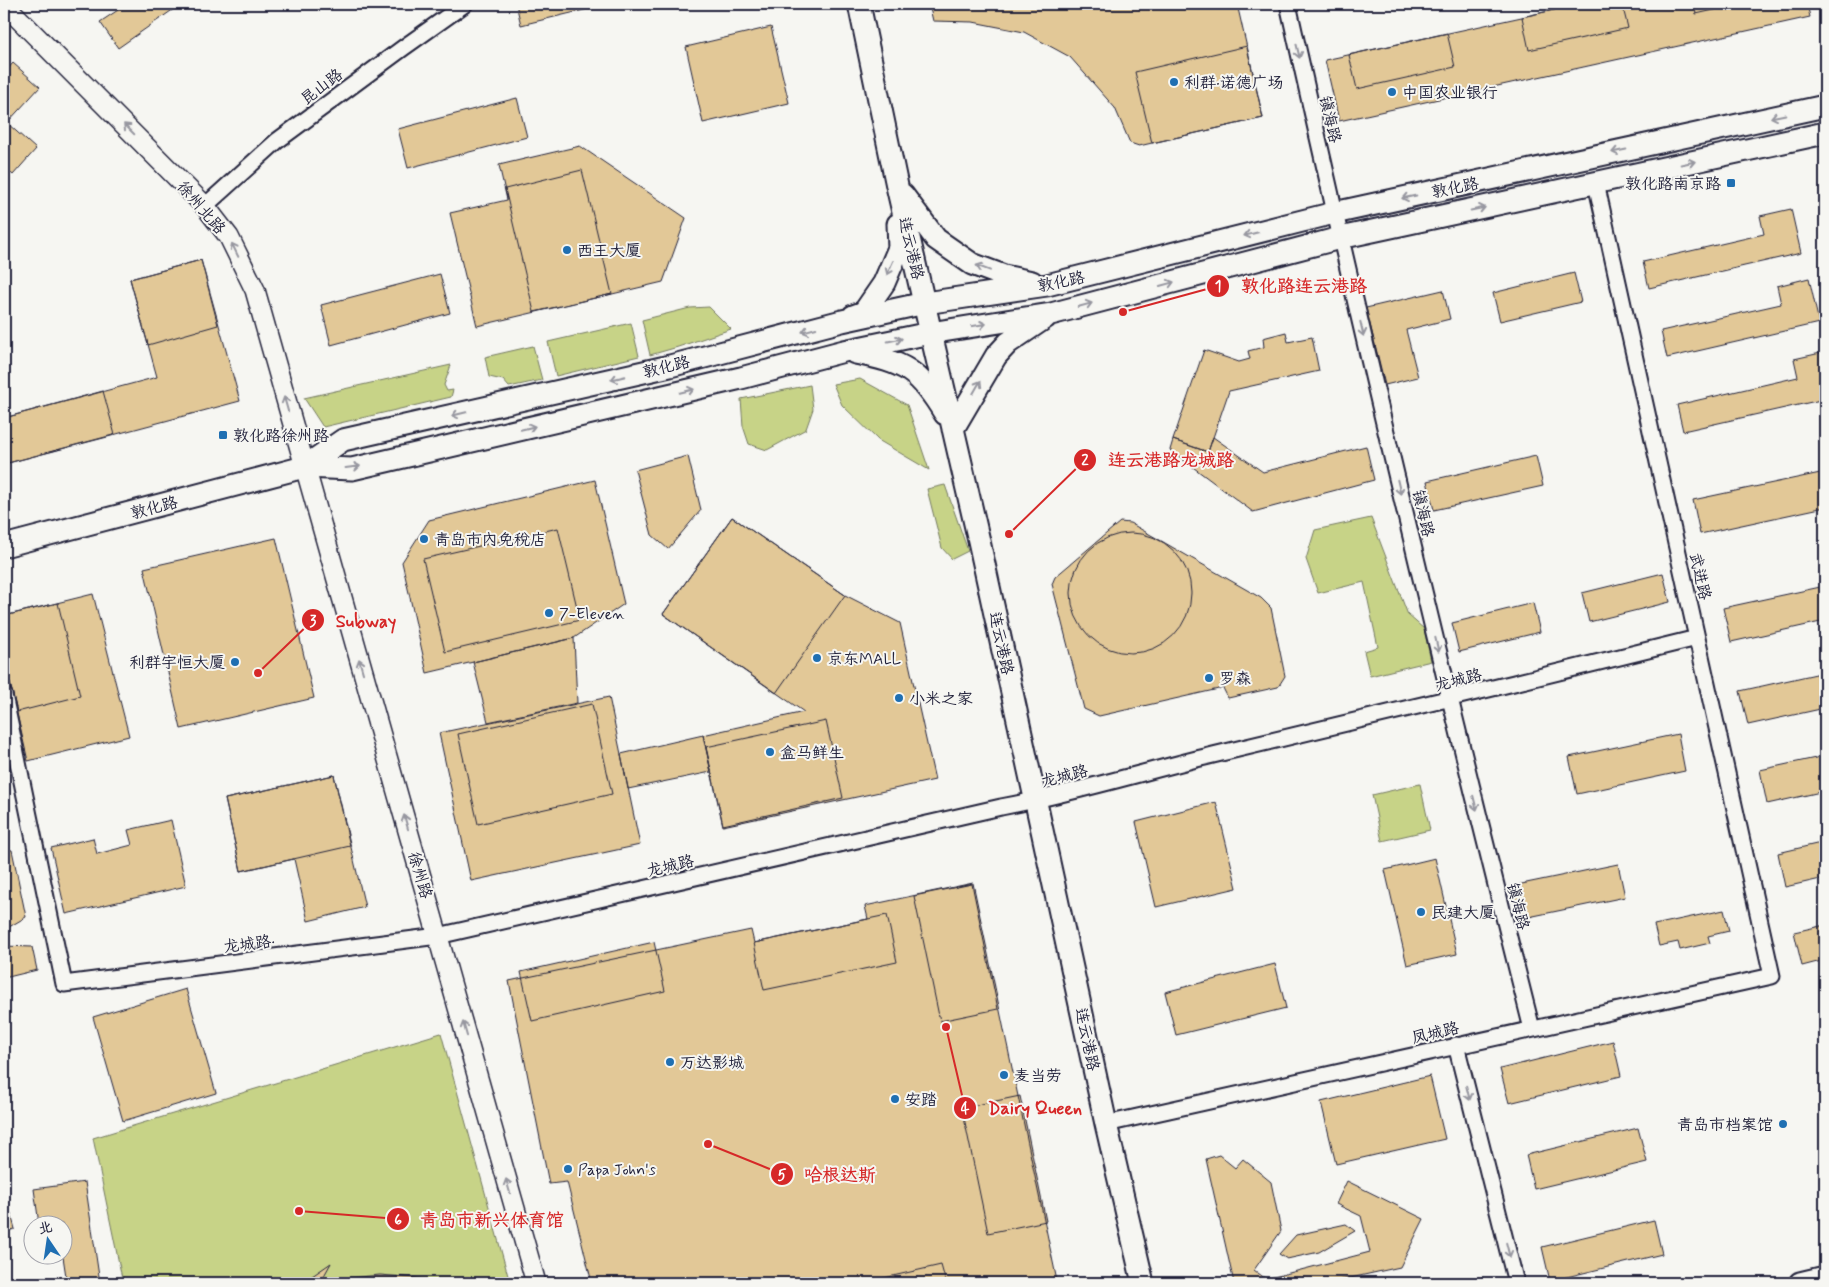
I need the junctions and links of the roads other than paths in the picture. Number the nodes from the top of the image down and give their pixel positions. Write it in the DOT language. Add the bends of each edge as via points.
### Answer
graph roads {
  1 [pos="4,4"];
  2 [pos="465,4"];
  3 [pos="859,4"];
  4 [pos="1288,4"];
  5 [pos="1825,106"];
  6 [pos="1825,133"];
  7 [pos="1596,183"];
  8 [pos="897,186"];
  9 [pos="205,206"];
  10 [pos="1334,213"];
  11 [pos="1340,238"];
  12 [pos="1047,285"];
  13 [pos="925,302"];
  14 [pos="1051,314"];
  15 [pos="842,321"];
  16 [pos="930,333"];
  17 [pos="844,351"];
  18 [pos="954,430"];
  19 [pos="304,468"];
  20 [pos="4,546"];
  21 [pos="1697,638"];
  22 [pos="4,695"];
  23 [pos="1449,699"];
  24 [pos="1036,801"];
  25 [pos="438,936"];
  26 [pos="1772,976"];
  27 [pos="1532,1029"];
  28 [pos="1456,1045"];
  29 [pos="1106,1124"];
  30 [pos="1825,1278"];
  31 [pos="536,1283"];
  32 [pos="1143,1283"];
  33 [pos="1516,1283"];
  34 [pos="1800,1283"];
  9 -- 1 [label="street, 徐州北路, one-way"];
  2 -- 9 [label="street, 昆山路" via="277,141"];
  3 -- 8 [label="main road, 连云港路"];
  4 -- 10 [label="street, 镇海路, one-way"];
  5 -- 10 [label="main road, 敦化路, one-way"];
  7 -- 6 [label="main road, 敦化路, one-way"];
  11 -- 7 [label="main road, 敦化路, one-way"];
  7 -- 21 [label="street, 武进路"];
  12 -- 8 [label="main road, one-way" via="1004,276 972,264 936,239"];
  8 -- 13 [label="main road, 连云港路"];
  8 -- 15 [label="main road, one-way" via="899,248 884,284 864,312"];
  19 -- 9 [label="street, 徐州北路, one-way" via="255,290 229,237"];
  10 -- 11 [label="street, 镇海路"];
  10 -- 12 [label="main road, 敦化路, one-way"];
  14 -- 11 [label="main road, 敦化路, one-way"];
  11 -- 23 [label="street, 镇海路, one-way"];
  12 -- 13 [label="main road, 敦化路"];
  13 -- 15 [label="main road, 敦化路"];
  13 -- 16 [label="main road, 连云港路"];
  16 -- 14 [label="main road, 敦化路, one-way"];
  18 -- 14 [label="main road, one-way" via="996,356 1008,343"];
  15 -- 19 [label="main road, 敦化路, one-way" via="670,366 343,440"];
  17 -- 16 [label="main road, 敦化路, one-way"];
  16 -- 18 [label="main road, 连云港路"];
  17 -- 18 [label="main road" via="885,358 910,369 934,396"];
  19 -- 17 [label="main road, 敦化路, one-way" via="352,468"];
  18 -- 24 [label="main road, 连云港路"];
  19 -- 20 [label="main road, 敦化路"];
  25 -- 19 [label="street, 徐州路, one-way"];
  21 -- 23 [label="street, 龙城路"];
  21 -- 26 [label="street, 武进路"];
  22 -- 25 [label="street, 龙城路·" via="64,984"];
  23 -- 24 [label="street, 龙城路"];
  23 -- 27 [label="street, 镇海路, one-way"];
  24 -- 25 [label="street, 龙城路"];
  24 -- 29 [label="main road, 连云港路"];
  31 -- 25 [label="street, 徐州路, one-way"];
  26 -- 27 [label="street, 凤城路"];
  27 -- 28 [label="street, 凤城路"];
  28 -- 29 [label="street, 凤城路"];
  28 -- 33 [label="street, one-way"];
  29 -- 32 [label="main road, 连云港路"];
  30 -- 34 [label="main road"];
}
